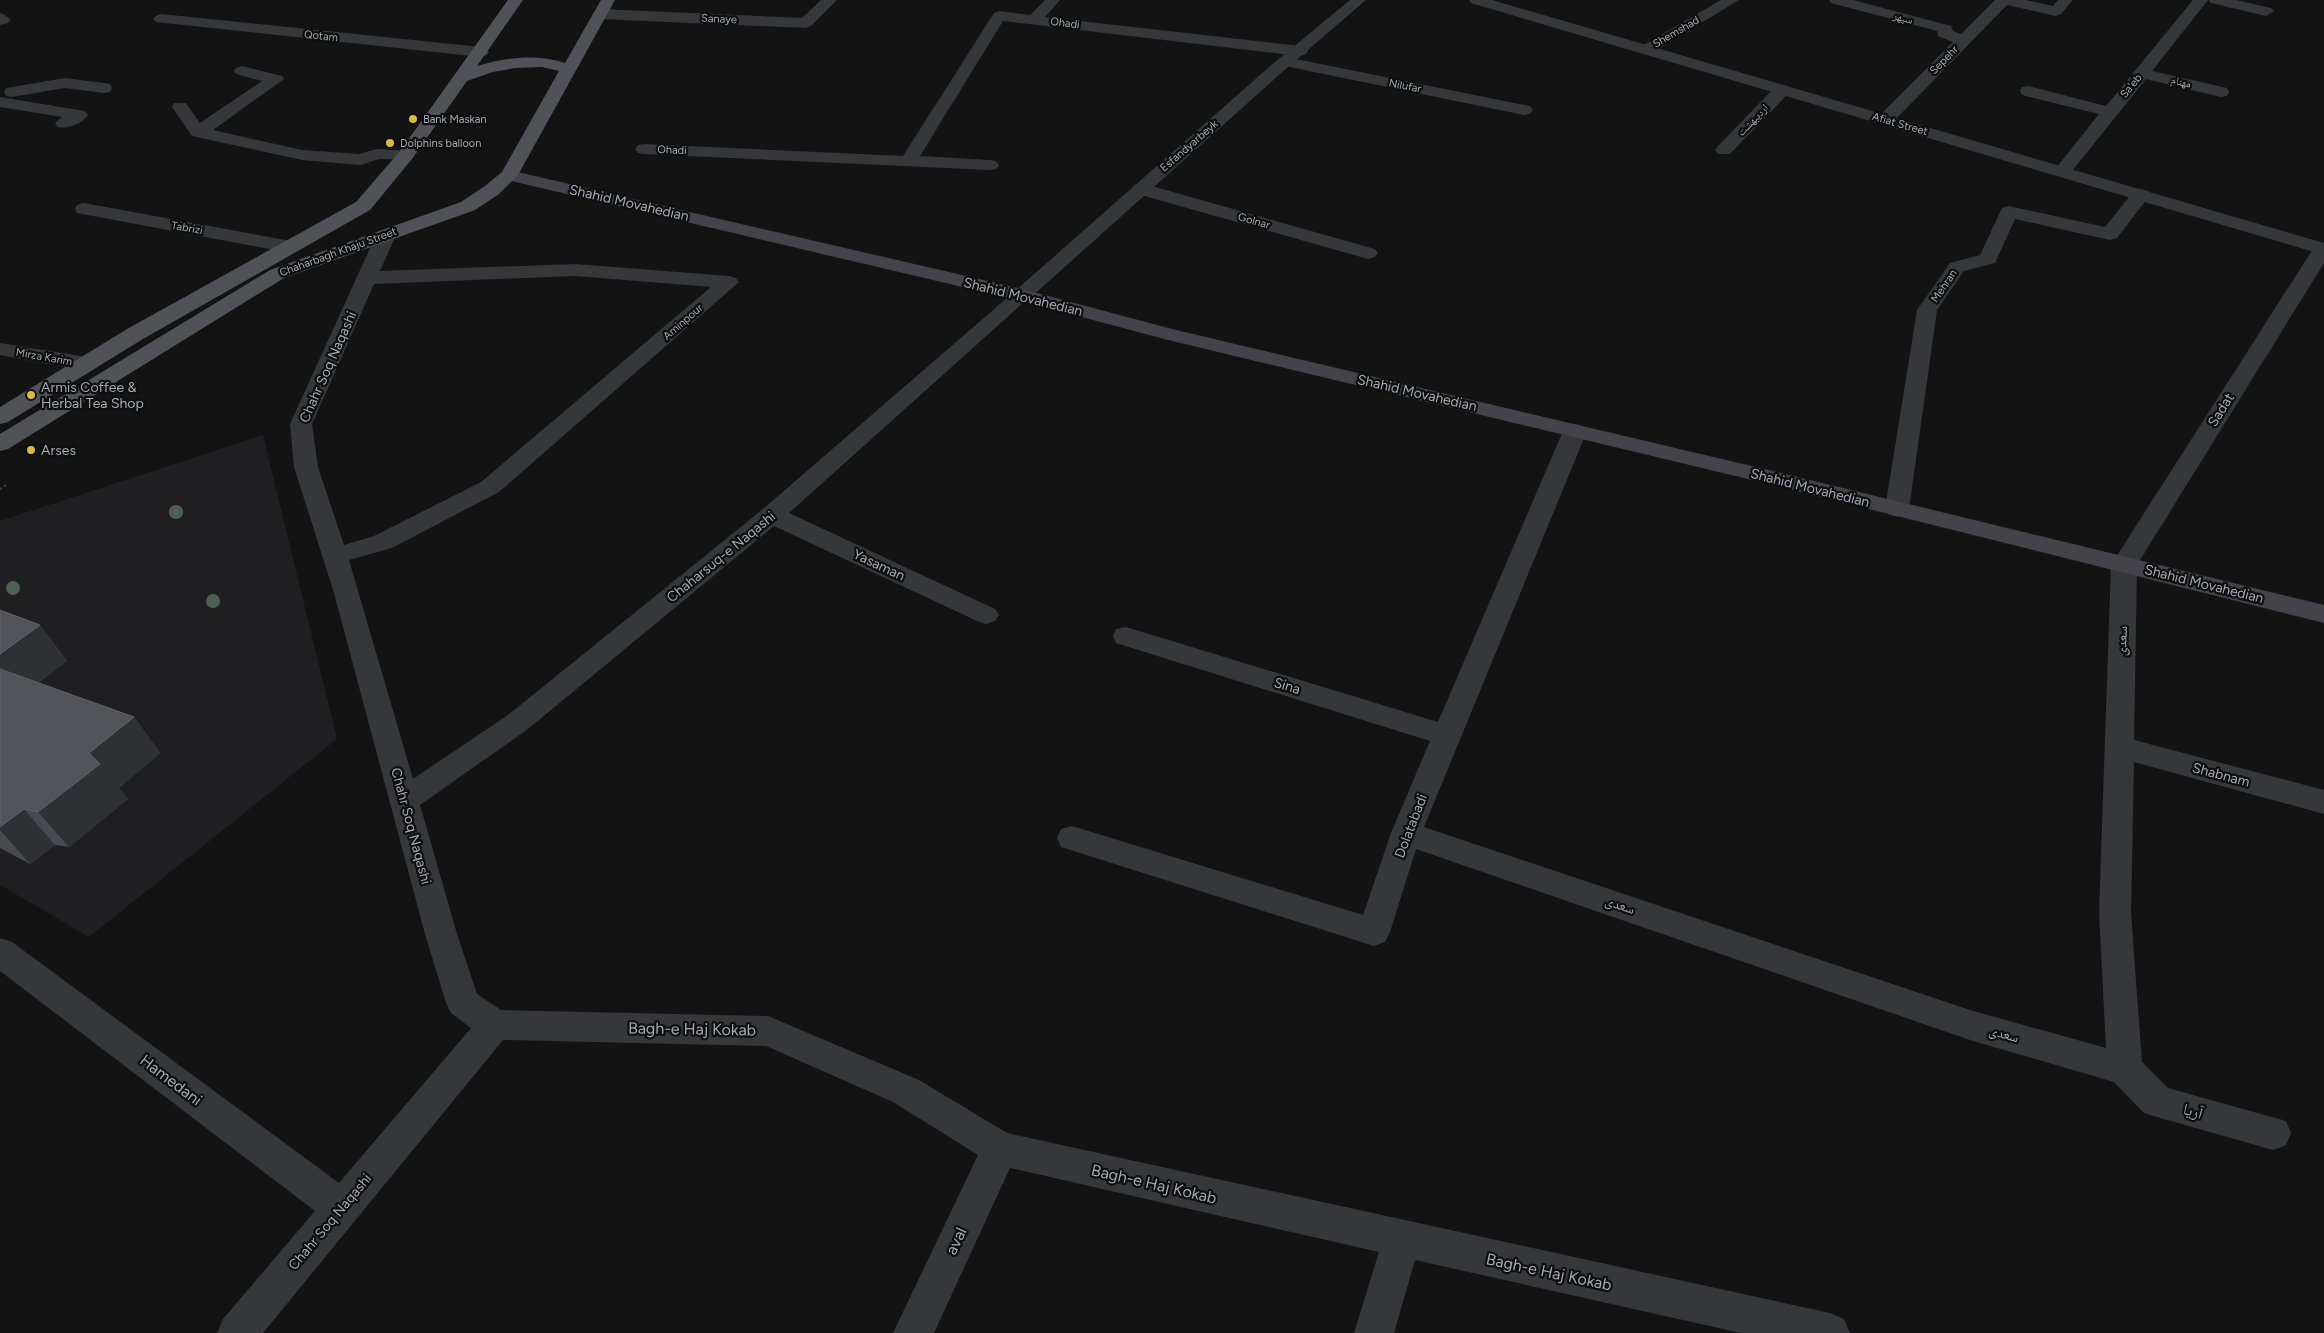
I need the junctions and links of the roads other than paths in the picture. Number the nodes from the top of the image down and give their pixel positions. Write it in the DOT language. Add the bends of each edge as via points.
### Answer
graph roads {
  1 [pos="516,0"];
  2 [pos="830,0"];
  3 [pos="1053,0"];
  4 [pos="1359,0"];
  5 [pos="1476,0"];
  6 [pos="1732,0"];
  7 [pos="1836,0"];
  8 [pos="2005,0"];
  9 [pos="2066,0"];
  10 [pos="2201,0"];
  11 [pos="2216,0"];
  12 [pos="604,7"];
  13 [pos="2266,11"];
  14 [pos="161,19"];
  15 [pos="1034,20"];
  16 [pos="1963,40"];
  17 [pos="1646,50"];
  18 [pos="1300,51"];
  19 [pos="481,52"];
  20 [pos="1286,62"];
  21 [pos="568,69"];
  22 [pos="242,71"];
  23 [pos="2142,73"];
  24 [pos="462,77"];
  25 [pos="104,88"];
  26 [pos="1782,90"];
  27 [pos="2028,91"];
  28 [pos="2221,92"];
  29 [pos="3,94"];
  30 [pos="180,108"];
  31 [pos="1524,110"];
  32 [pos="2110,112"];
  33 [pos="1885,120"];
  34 [pos="64,123"];
  35 [pos="198,132"];
  36 [pos="644,149"];
  37 [pos="1724,150"];
  38 [pos="406,156"];
  39 [pos="909,160"];
  40 [pos="990,165"];
  41 [pos="2062,172"];
  42 [pos="509,174"];
  43 [pos="1141,188"];
  44 [pos="2141,195"];
  45 [pos="363,206"];
  46 [pos="84,210"];
  47 [pos="420,223"];
  48 [pos="386,235"];
  49 [pos="291,247"];
  50 [pos="2321,252"];
  51 [pos="1368,253"];
  52 [pos="367,278"];
  53 [pos="1022,295"];
  54 [pos="0,349"];
  55 [pos="87,364"];
  56 [pos="0,417"];
  57 [pos="1575,431"];
  58 [pos="0,444"];
  59 [pos="1896,509"];
  60 [pos="772,516"];
  61 [pos="335,556"];
  62 [pos="2124,565"];
  63 [pos="986,614"];
  64 [pos="2324,614"];
  65 [pos="1126,636"];
  66 [pos="1448,736"];
  67 [pos="2118,747"];
  68 [pos="405,800"];
  69 [pos="2324,802"];
  70 [pos="1406,833"];
  71 [pos="1072,838"];
  72 [pos="0,952"];
  73 [pos="495,1025"];
  74 [pos="2125,1069"];
  75 [pos="2273,1133"];
  76 [pos="1000,1149"];
  77 [pos="342,1208"];
  78 [pos="1402,1240"];
  79 [pos="237,1333"];
  80 [pos="913,1333"];
  81 [pos="1374,1333"];
  82 [pos="1830,1333"];
  1 -- 19 [label="main road, Chaharbagh Khaju Street"];
  2 -- 12 [label="street, Sanaye" via="806,23"];
  3 -- 15 [label="street"];
  4 -- 18 [label="street, Esfandyarbeyk"];
  5 -- 17 [label="street, Afiat Street"];
  6 -- 17 [label="street, Shemshad"];
  7 -- 16 [label="street, سپهر" via="1946,29 1944,33"];
  8 -- 9 [label="street" via="2056,11"];
  8 -- 16 [label="street, Sepehr"];
  10 -- 23 [label="street, Sa'eb"];
  11 -- 13 [label="street"];
  12 -- 21 [label="main road, Chaharbagh Khaju Street"];
  14 -- 19 [label="street, Qotam"];
  15 -- 18 [label="street, Ohadi"];
  15 -- 39 [label="street, Ohadi" via="999,16"];
  16 -- 33 [label="street, Sepehr"];
  17 -- 26 [label="street, Afiat Street"];
  18 -- 20 [label="street, Esfandyarbeyk"];
  19 -- 24 [label="main road, Chaharbagh Khaju Street"];
  20 -- 31 [label="street, Nilufar"];
  20 -- 43 [label="street, Esfandyarbeyk"];
  21 -- 24 [label="main road" via="548,63 521,63 488,68"];
  21 -- 42 [label="main road, Chaharbagh Khaju Street"];
  22 -- 35 [label="street" via="276,79"];
  23 -- 28 [label="street, مهنام"];
  23 -- 32 [label="street, Sa'eb"];
  24 -- 38 [label="main road, Chaharbagh Khaju Street"];
  25 -- 29 [label="street" via="65,83"];
  26 -- 33 [label="street, Afiat Street"];
  26 -- 37 [label="street, اردیبهشت"];
  27 -- 32 [label="street"];
  29 -- 34 [label="street" via="79,115"];
  30 -- 35 [label="street"];
  32 -- 41 [label="street, Sa'eb"];
  33 -- 41 [label="street, Afiat Street"];
  35 -- 38 [label="street" via="289,145 361,160 378,154"];
  36 -- 39 [label="street, Ohadi"];
  38 -- 45 [label="main road, Chaharbagh Khaju Street"];
  39 -- 40 [label="street, Ohadi"];
  41 -- 44 [label="street, Afiat Street"];
  42 -- 47 [label="main road, Chaharbagh Khaju Street" via="468,206"];
  42 -- 53 [label="main road, Shahid Movahedian"];
  43 -- 51 [label="street, Golnar"];
  43 -- 53 [label="street, Esfandyarbeyk"];
  44 -- 50 [label="street, Afiat Street"];
  44 -- 59 [label="street, Mehran" via="2110,234 2009,212 1988,259 1957,266 1928,310"];
  45 -- 47 [label="main road" via="364,216 376,223 396,226"];
  45 -- 49 [label="main road, Chaharbagh Khaju Street"];
  46 -- 49 [label="street, Tabrizi"];
  47 -- 48 [label="main road, Chaharbagh Khaju Street"];
  48 -- 52 [label="street, Chahr Soq Naqashi"];
  48 -- 58 [label="main road, Chaharbagh Khaju Street" via="277,274"];
  49 -- 55 [label="main road, Chaharbagh Khaju Street"];
  50 -- 62 [label="street, Sadat"];
  52 -- 61 [label="street, Chahr Soq Naqashi" via="301,424 306,467"];
  52 -- 61 [label="street, Aminpour" via="575,270 729,282 490,487 383,542"];
  53 -- 57 [label="main road, Shahid Movahedian" via="1177,336"];
  53 -- 60 [label="street, Chaharsuq-e Naqashi"];
  54 -- 55 [label="street, Mirza Karim"];
  55 -- 56 [label="main road, Chaharbagh Khaju Street"];
  57 -- 59 [label="main road, Shahid Movahedian"];
  57 -- 66 [label="street, Dolatabadi"];
  59 -- 62 [label="main road, Shahid Movahedian"];
  60 -- 63 [label="street, Yasaman"];
  60 -- 68 [label="street, Chaharsuq-e Naqashi" via="518,722"];
  61 -- 68 [label="street, Chahr Soq Naqashi"];
  62 -- 64 [label="main road, Shahid Movahedian"];
  62 -- 67 [label="street, سعدی"];
  65 -- 66 [label="street, Sina"];
  66 -- 70 [label="street, Dolatabadi"];
  67 -- 69 [label="street, Shabnam"];
  67 -- 74 [label="street, سعدی" via="2114,913"];
  68 -- 73 [label="street, Chahr Soq Naqashi" via="463,1003"];
  70 -- 71 [label="street, Dolatabadi" via="1374,932"];
  70 -- 74 [label="street, سعدی" via="1970,1024"];
  72 -- 77 [label="street, Hamedani"];
  73 -- 76 [label="street, Bagh-e Haj Kokab" via="768,1031 906,1091"];
  73 -- 77 [label="street, Chahr Soq Naqashi"];
  74 -- 75 [label="street, آریا" via="2157,1101"];
  76 -- 78 [label="street, Bagh-e Haj Kokab"];
  76 -- 80 [label="street, aval"];
  77 -- 79 [label="street, Chahr Soq Naqashi"];
  78 -- 81 [label="street"];
  78 -- 82 [label="street, Bagh-e Haj Kokab"];
}
